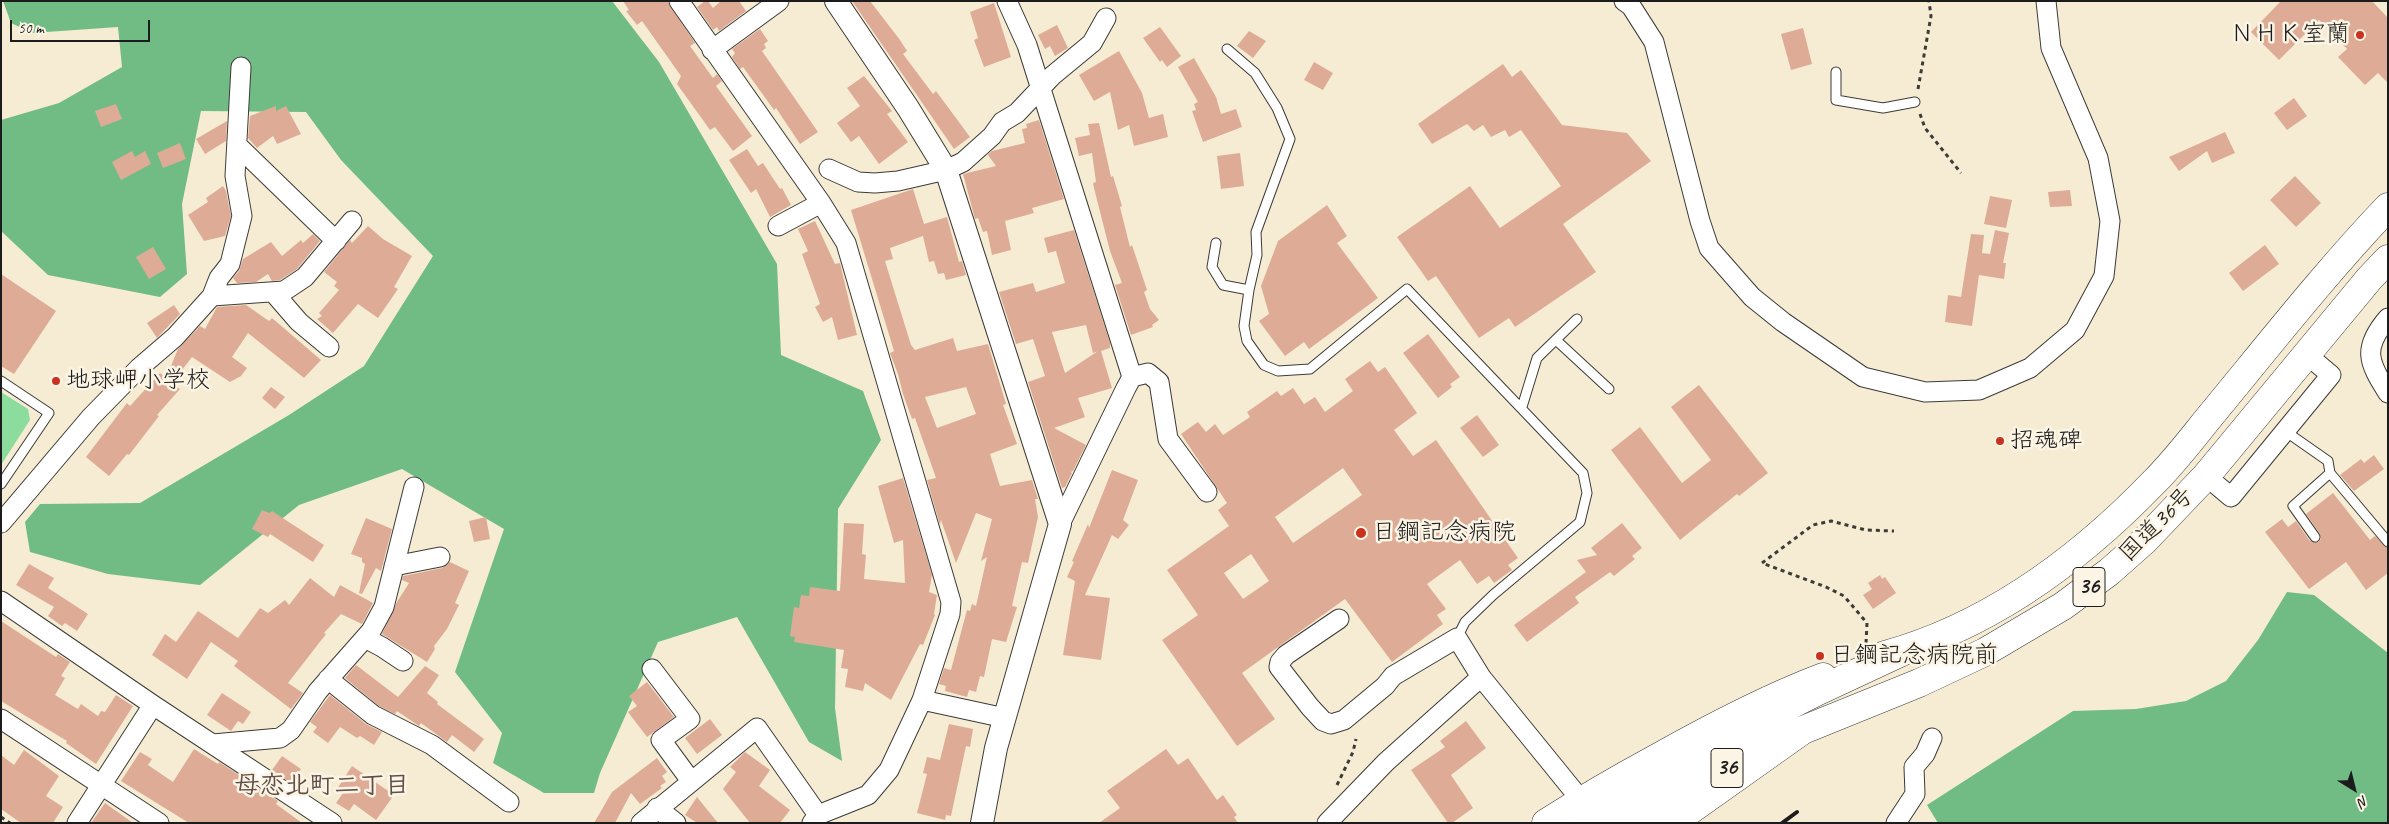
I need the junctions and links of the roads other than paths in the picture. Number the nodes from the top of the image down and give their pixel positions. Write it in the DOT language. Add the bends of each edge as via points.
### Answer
graph roads {
  1 [pos="679,1"];
  2 [pos="779,1"];
  3 [pos="836,1"];
  4 [pos="1007,1"];
  5 [pos="1624,1"];
  6 [pos="2046,1"];
  7 [pos="1106,18"];
  8 [pos="1228,49"];
  9 [pos="712,50"];
  10 [pos="241,67"];
  11 [pos="1836,72"];
  12 [pos="1041,87"];
  13 [pos="1915,102"];
  14 [pos="237,145"];
  15 [pos="830,169"];
  16 [pos="946,170"];
  17 [pos="821,203"];
  18 [pos="2388,208"];
  19 [pos="352,221"];
  20 [pos="778,226"];
  21 [pos="336,240"];
  22 [pos="1216,243"];
  23 [pos="2388,259"];
  24 [pos="1248,290"];
  25 [pos="273,292"];
  26 [pos="212,296"];
  27 [pos="2388,318"];
  28 [pos="1578,319"];
  29 [pos="1556,340"];
  30 [pos="329,347"];
  31 [pos="2306,354"];
  32 [pos="1132,378"];
  33 [pos="1,381"];
  34 [pos="1609,389"];
  35 [pos="2388,393"];
  36 [pos="1522,407"];
  37 [pos="2285,431"];
  38 [pos="2330,473"];
  39 [pos="2206,476"];
  40 [pos="1,484"];
  41 [pos="414,487"];
  42 [pos="1207,492"];
  43 [pos="1,523"];
  44 [pos="1060,524"];
  45 [pos="2315,537"];
  46 [pos="2388,542"];
  47 [pos="440,557"];
  48 [pos="394,566"];
  49 [pos="1,601"];
  50 [pos="1339,619"];
  51 [pos="365,638"];
  52 [pos="1456,638"];
  53 [pos="1908,649"];
  54 [pos="403,661"];
  55 [pos="652,670"];
  56 [pos="1480,677"];
  57 [pos="328,679"];
  58 [pos="922,700"];
  59 [pos="153,705"];
  60 [pos="1005,718"];
  61 [pos="1,719"];
  62 [pos="1932,738"];
  63 [pos="213,744"];
  64 [pos="691,780"];
  65 [pos="102,786"];
  66 [pos="509,802"];
  67 [pos="657,808"];
  68 [pos="1649,811"];
  69 [pos="1584,812"];
  70 [pos="815,819"];
  71 [pos="76,823"];
  72 [pos="159,823"];
  73 [pos="332,823"];
  74 [pos="641,823"];
  75 [pos="676,823"];
  76 [pos="982,823"];
  77 [pos="1326,823"];
  78 [pos="1546,823"];
  79 [pos="1896,823"];
  1 -- 9 [label="street"];
  2 -- 9 [label="street"];
  3 -- 16 [label="street"];
  4 -- 12 [label="street"];
  5 -- 6 [label="street" via="1631,6 1654,42 1709,248 1752,297 1863,377 1925,392 1978,390 2030,368 2075,330 2104,276 2110,221 2098,158 2051,48"];
  7 -- 12 [label="street" via="1092,43"];
  8 -- 24 [label="lane" via="1255,73 1277,108 1290,139 1256,232 1257,255"];
  9 -- 17 [label="street"];
  10 -- 14 [label="street"];
  11 -- 13 [label="lane" via="1836,100 1883,108"];
  12 -- 16 [label="street" via="971,156"];
  12 -- 32 [label="street"];
  14 -- 21 [label="street"];
  14 -- 26 [label="street" via="235,176 242,216 230,264 219,278"];
  15 -- 16 [label="street" via="858,182 875,183"];
  16 -- 44 [label="street"];
  17 -- 20 [label="street"];
  17 -- 58 [label="street" via="846,243 950,602 950,614"];
  18 -- 53 [label="highway, 国道36号 / 36" via="2324,279 2156,480 2107,529 2061,567 2007,602"];
  19 -- 21 [label="street"];
  21 -- 25 [label="street" via="305,277 284,291"];
  22 -- 24 [label="lane" via="1212,268 1223,285"];
  23 -- 31 [label="highway, 国道36号 / 36"];
  24 -- 36 [label="lane" via="1244,326 1247,342 1264,364 1278,370 1310,370 1407,289"];
  25 -- 26 [label="street"];
  25 -- 30 [label="street" via="299,322"];
  26 -- 43 [label="street" via="175,337 91,417"];
  27 -- 35 [label="street" via="2375,333 2369,354 2374,372"];
  28 -- 29 [label="lane"];
  29 -- 34 [label="lane"];
  29 -- 36 [label="lane" via="1537,358"];
  31 -- 37 [label="street" via="2331,375"];
  31 -- 39 [label="highway, 国道36号 / 36"];
  32 -- 42 [label="street" via="1148,373 1159,382 1168,439"];
  32 -- 44 [label="street"];
  33 -- 40 [label="lane" via="49,413"];
  36 -- 52 [label="lane" via="1584,473 1587,493 1580,522 1493,595 1465,622"];
  37 -- 38 [label="lane" via="2328,461"];
  37 -- 39 [label="street" via="2231,497"];
  38 -- 45 [label="lane" via="2293,506"];
  38 -- 46 [label="lane"];
  39 -- 68 [label="highway, 国道36号 / 36" via="2144,541 2109,572 2028,629 1919,683 1804,730 1714,774"];
  41 -- 48 [label="street"];
  44 -- 60 [label="street"];
  47 -- 48 [label="street"];
  48 -- 51 [label="street" via="384,607"];
  49 -- 59 [label="street"];
  50 -- 52 [label="street" via="1280,662 1280,667 1310,707 1323,721 1332,724 1344,720 1393,676"];
  51 -- 54 [label="street"];
  51 -- 57 [label="street"];
  52 -- 56 [label="street"];
  53 -- 68 [label="highway, 36" via="1753,724"];
  53 -- 69 [label="highway" via="1865,661 1795,688 1717,724"];
  55 -- 64 [label="street" via="690,719 661,740"];
  56 -- 69 [label="street"];
  56 -- 77 [label="street" via="1386,762"];
  57 -- 63 [label="street" via="291,730 280,738"];
  57 -- 66 [label="street" via="374,715 432,745"];
  58 -- 60 [label="street"];
  58 -- 70 [label="street" via="889,770 868,795"];
  59 -- 63 [label="street"];
  59 -- 65 [label="street"];
  60 -- 76 [label="street"];
  61 -- 65 [label="street"];
  62 -- 79 [label="street" via="1914,767 1915,794"];
  63 -- 73 [label="street"];
  64 -- 67 [label="street"];
  64 -- 70 [label="street" via="757,728"];
  65 -- 71 [label="street"];
  65 -- 72 [label="street"];
  67 -- 74 [label="street"];
  67 -- 75 [label="street"];
  68 -- 69 [label="highway, 36"];
  69 -- 78 [label="highway"];
}
